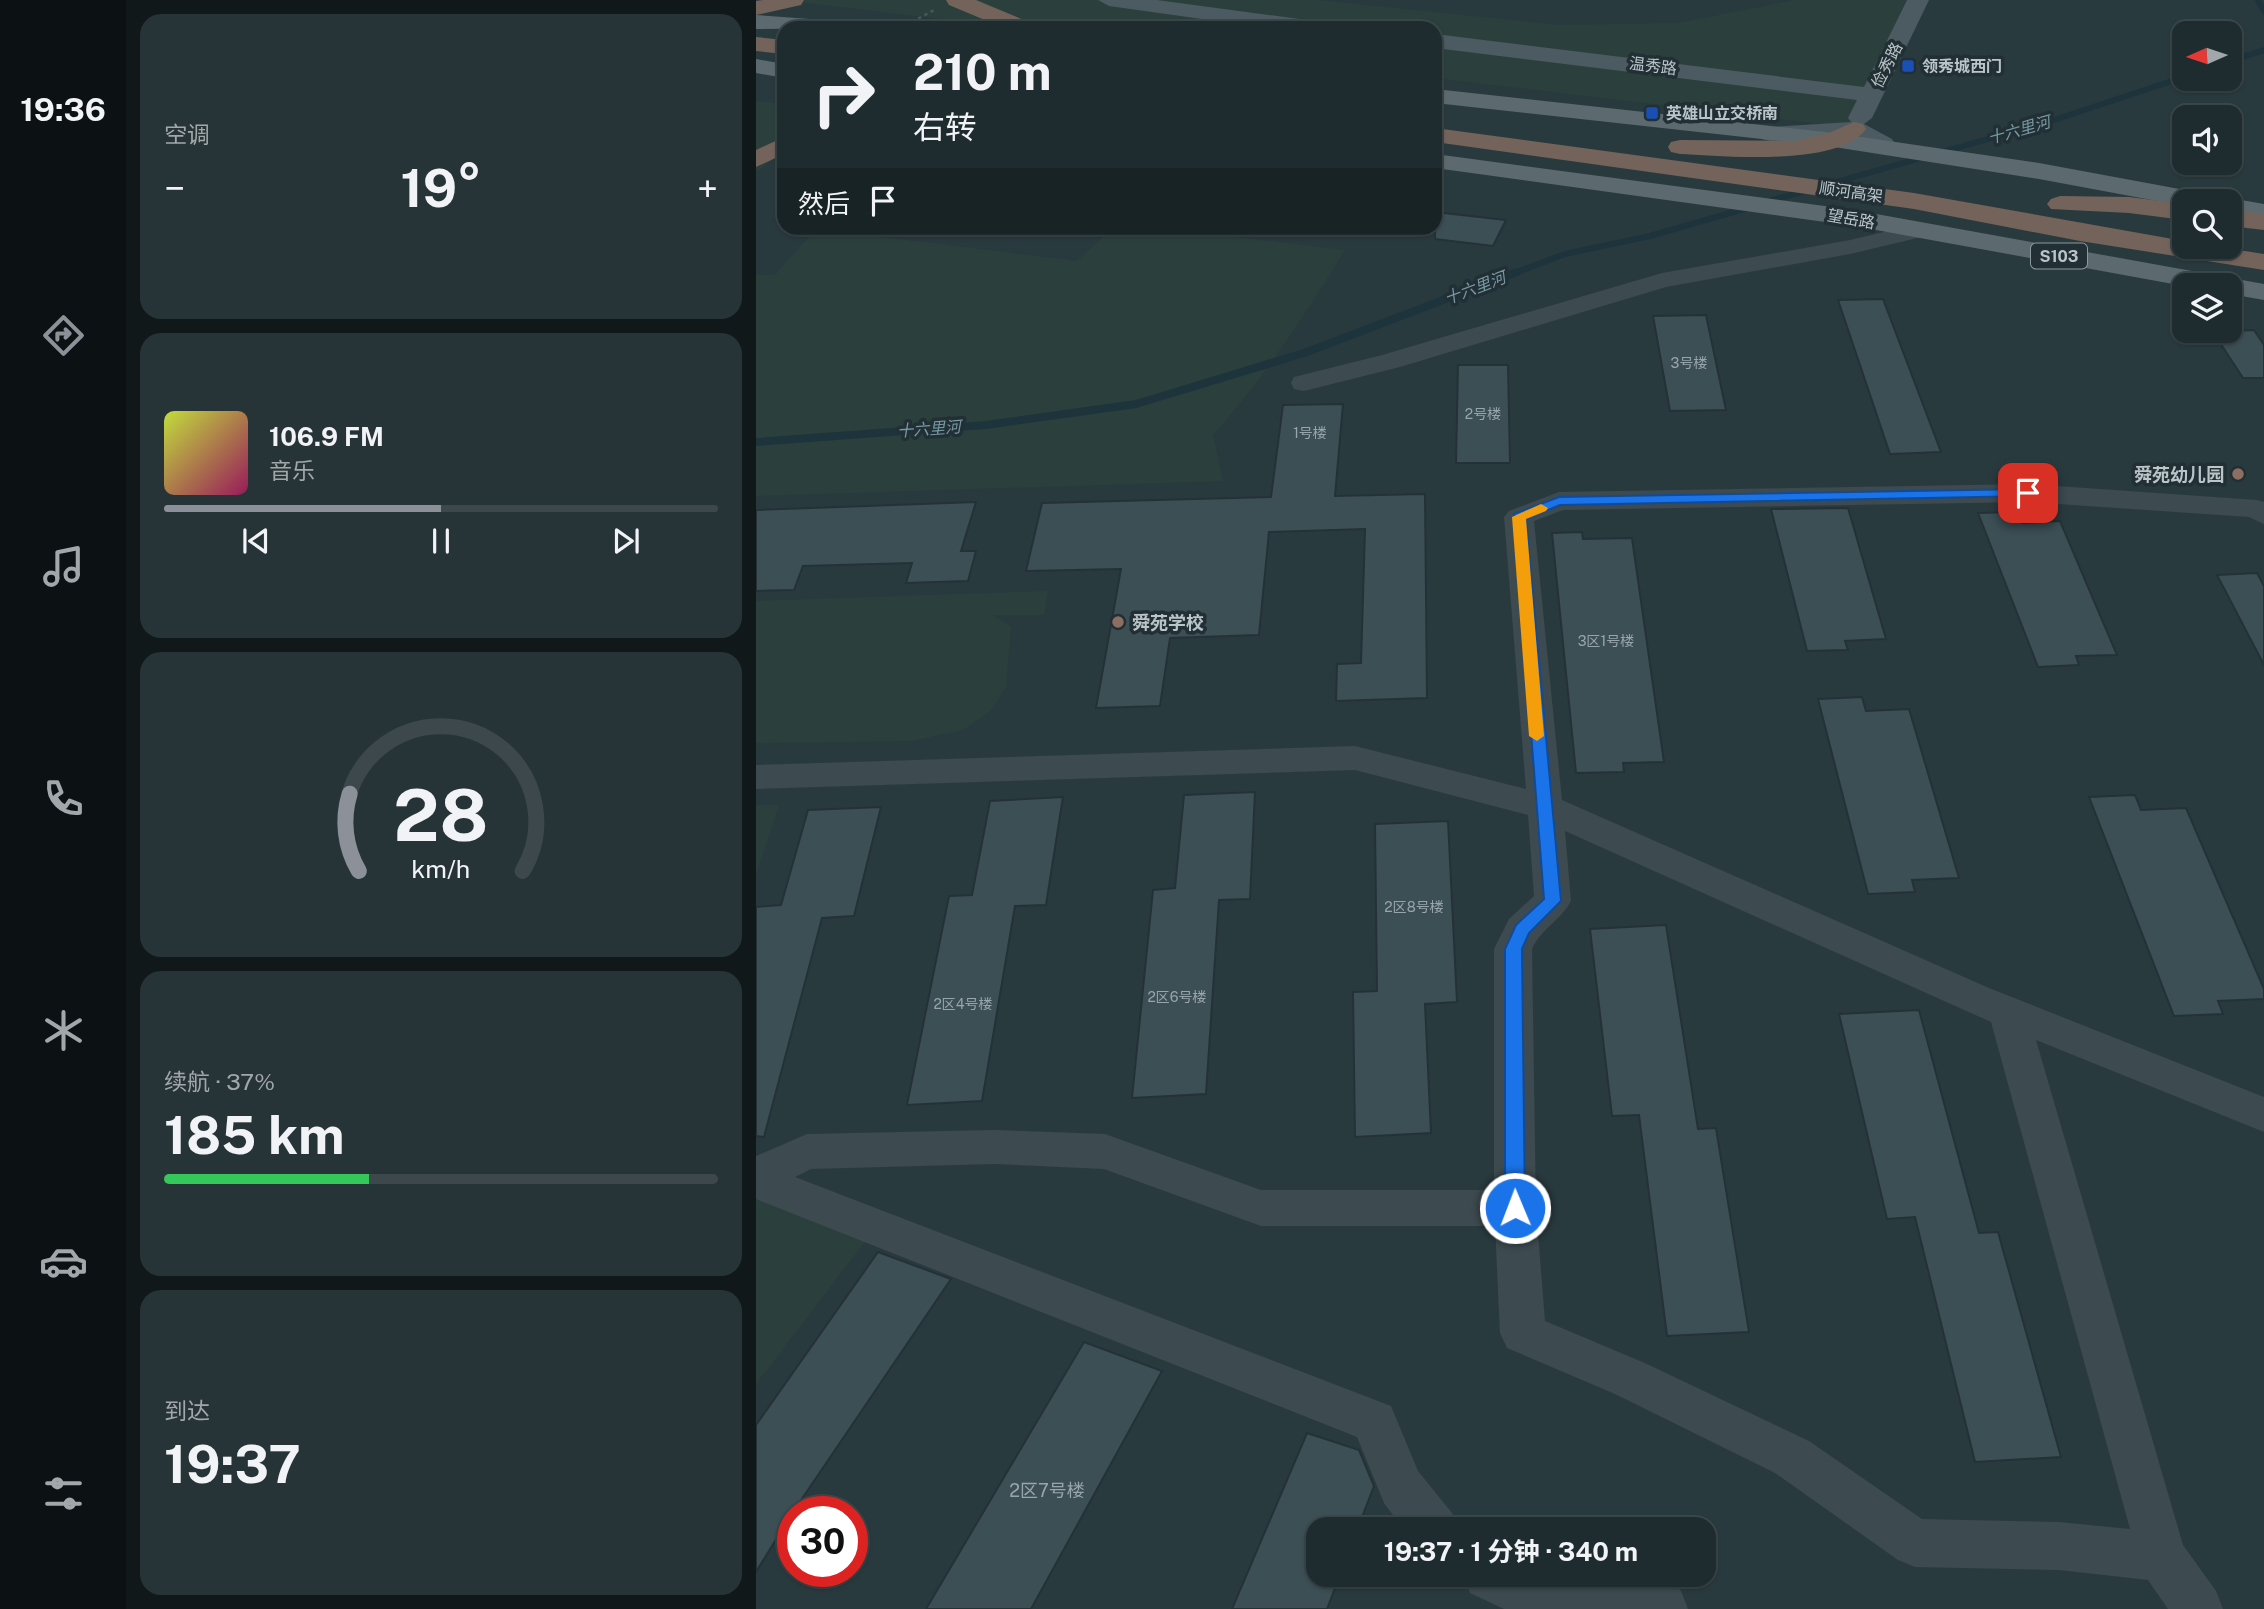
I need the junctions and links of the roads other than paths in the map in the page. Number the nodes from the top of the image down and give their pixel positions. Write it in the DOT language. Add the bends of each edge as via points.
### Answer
graph roads {
  1 [pos="793,0"];
  2 [pos="957,0"];
  3 [pos="1109,0"];
  4 [pos="1918,0"];
  5 [pos="756,8"];
  6 [pos="1006,21"];
  7 [pos="1263,21"];
  8 [pos="756,22"];
  9 [pos="777,24"];
  10 [pos="756,35"];
  11 [pos="777,36"];
  12 [pos="1442,42"];
  13 [pos="756,44"];
  14 [pos="777,46"];
  15 [pos="756,58"];
  16 [pos="777,60"];
  17 [pos="756,66"];
  18 [pos="777,70"];
  19 [pos="1872,95"];
  20 [pos="1442,97"];
  21 [pos="1442,117"];
  22 [pos="1844,135"];
  23 [pos="1442,136"];
  24 [pos="1442,143"];
  25 [pos="1518,146"];
  26 [pos="1671,146"];
  27 [pos="777,148"];
  28 [pos="1903,150"];
  29 [pos="756,160"];
  30 [pos="1442,162"];
  31 [pos="1487,166"];
  32 [pos="1736,176"];
  33 [pos="2172,196"];
  34 [pos="2060,204"];
  35 [pos="2242,208"];
  36 [pos="2172,210"];
  37 [pos="2264,212"];
  38 [pos="2242,219"];
  39 [pos="2264,222"];
  40 [pos="2172,223"];
  41 [pos="1917,231"];
  42 [pos="2080,233"];
  43 [pos="2242,234"];
  44 [pos="2264,237"];
  45 [pos="2264,262"];
  46 [pos="2264,278"];
  47 [pos="2264,292"];
  48 [pos="1304,383"];
  49 [pos="2264,515"];
  50 [pos="756,777"];
  51 [pos="1542,806"];
  52 [pos="2008,1012"];
  53 [pos="2264,1115"];
  54 [pos="756,1178"];
  55 [pos="1515,1208"];
  56 [pos="1425,1517"];
  57 [pos="2162,1557"];
  58 [pos="1513,1587"];
  59 [pos="1558,1609"];
  60 [pos="1584,1609"];
  61 [pos="1663,1609"];
  62 [pos="2199,1609"];
  1 -- 5 [label="highway"];
  2 -- 6 [label="highway"];
  3 -- 7 [label="street"];
  4 -- 19 [label="street, 俭秀路"];
  8 -- 9 [label="main road"];
  10 -- 11 [label="highway"];
  12 -- 19 [label="street, 温秀路"];
  13 -- 14 [label="highway"];
  15 -- 16 [label="highway"];
  17 -- 18 [label="main road"];
  19 -- 22 [label="street, 俭秀路"];
  20 -- 22 [label="main road" via="1770,134"];
  21 -- 26 [label="highway, 顺河高架"];
  22 -- 26 [label="highway" via="1789,148"];
  22 -- 28 [label="street"];
  23 -- 25 [label="highway, 顺河高架"];
  24 -- 25 [label="highway"];
  25 -- 32 [label="highway, 顺河高架"];
  26 -- 34 [label="highway, 顺河高架"];
  27 -- 29 [label="highway"];
  28 -- 33 [label="main road"];
  30 -- 31 [label="main road, 望岳路 / S103"];
  31 -- 32 [label="highway" via="1534,165 1674,178"];
  31 -- 41 [label="main road, 望岳路 / S103"];
  32 -- 42 [label="highway, 顺河高架" via="1914,201"];
  34 -- 36 [label="highway"];
  34 -- 40 [label="highway, 顺河高架"];
  35 -- 37 [label="main road"];
  38 -- 39 [label="highway"];
  41 -- 47 [label="main road, 望岳路 / S103"];
  41 -- 48 [label="street" via="1662,280"];
  42 -- 45 [label="highway, 顺河高架"];
  42 -- 46 [label="highway" via="2128,250"];
  43 -- 44 [label="highway"];
  49 -- 51 [label="street" via="2257,509 2028,493 1559,501 1519,517"];
  50 -- 51 [label="street" via="1355,758"];
  51 -- 52 [label="street"];
  51 -- 55 [label="street" via="1553,901 1522,929 1513,949"];
  52 -- 53 [label="street"];
  52 -- 57 [label="street"];
  54 -- 55 [label="street" via="807,1152 1009,1147 1105,1152 1261,1208"];
  54 -- 56 [label="street" via="1374,1422 1401,1486"];
  55 -- 57 [label="street" via="1523,1333 1792,1457 1915,1543 2059,1546"];
  57 -- 62 [label="street"];
  58 -- 59 [label="street"];
  60 -- 61 [label="street" via="1651,1594"];
}
